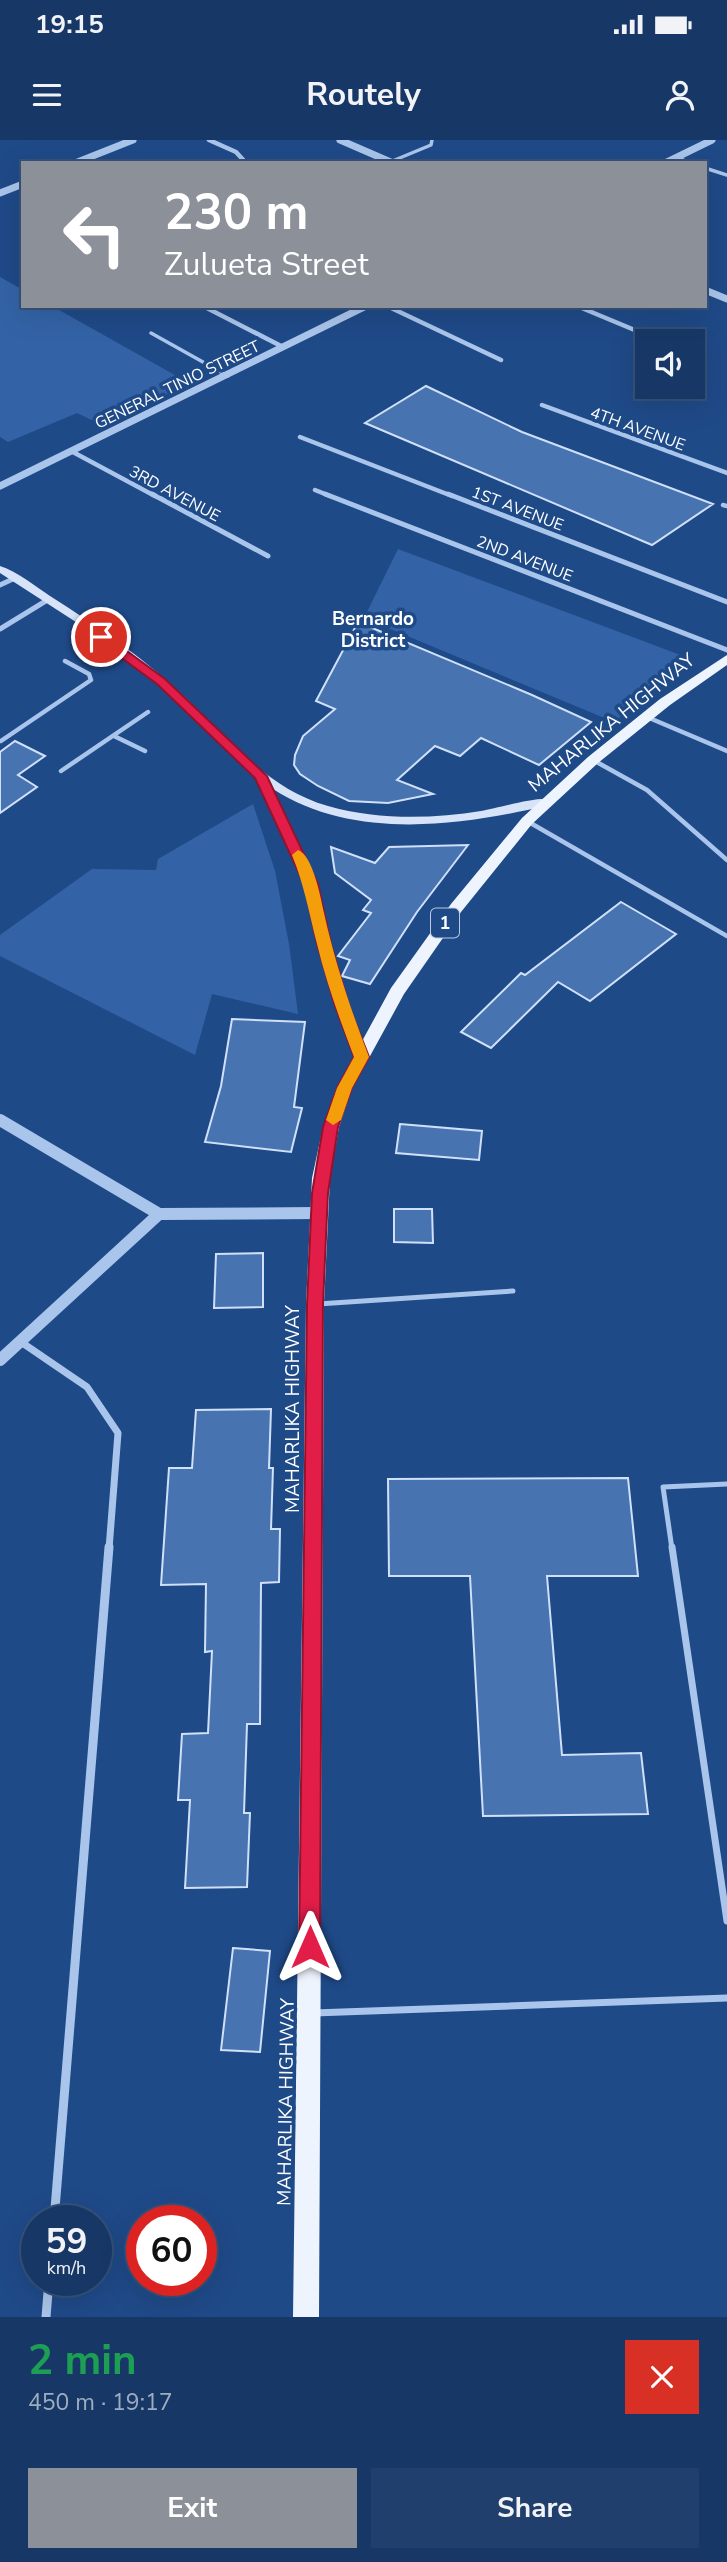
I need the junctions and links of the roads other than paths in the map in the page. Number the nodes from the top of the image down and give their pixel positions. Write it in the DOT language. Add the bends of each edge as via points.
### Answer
graph roads {
  1 [pos="133,140"];
  2 [pos="209,140"];
  3 [pos="340,140"];
  4 [pos="432,140"];
  5 [pos="712,140"];
  6 [pos="676,158"];
  7 [pos="80,161"];
  8 [pos="244,161"];
  9 [pos="389,161"];
  10 [pos="394,161"];
  11 [pos="669,161"];
  12 [pos="685,161"];
  13 [pos="707,169"];
  14 [pos="727,175"];
  15 [pos="21,185"];
  16 [pos="0,193"];
  17 [pos="707,291"];
  18 [pos="727,299"];
  19 [pos="207,308"];
  20 [pos="362,308"];
  21 [pos="391,308"];
  22 [pos="582,308"];
  23 [pos="635,330"];
  24 [pos="151,333"];
  25 [pos="283,347"];
  26 [pos="500,360"];
  27 [pos="228,376"];
  28 [pos="542,405"];
  29 [pos="300,437"];
  30 [pos="71,452"];
  31 [pos="727,473"];
  32 [pos="0,475"];
  33 [pos="9,482"];
  34 [pos="0,486"];
  35 [pos="315,489"];
  36 [pos="268,556"];
  37 [pos="0,569"];
  38 [pos="15,578"];
  39 [pos="0,585"];
  40 [pos="49,599"];
  41 [pos="727,602"];
  42 [pos="0,629"];
  43 [pos="727,650"];
  44 [pos="727,659"];
  45 [pos="65,661"];
  46 [pos="148,712"];
  47 [pos="647,717"];
  48 [pos="114,736"];
  49 [pos="1,741"];
  50 [pos="145,751"];
  51 [pos="727,751"];
  52 [pos="593,760"];
  53 [pos="61,771"];
  54 [pos="261,776"];
  55 [pos="545,802"];
  56 [pos="527,821"];
  57 [pos="727,860"];
  58 [pos="727,936"];
  59 [pos="362,1057"];
  60 [pos="0,1120"];
  61 [pos="319,1213"];
  62 [pos="159,1214"];
  63 [pos="513,1291"];
  64 [pos="315,1304"];
  65 [pos="21,1342"];
  66 [pos="0,1360"];
  67 [pos="727,1484"];
  68 [pos="727,1922"];
  69 [pos="727,1998"];
  70 [pos="309,2013"];
  71 [pos="55,2205"];
  72 [pos="48,2296"];
  73 [pos="46,2317"];
  74 [pos="306,2317"];
  1 -- 7 [label="street"];
  2 -- 8 [label="street" via="236,152"];
  3 -- 9 [label="street"];
  4 -- 10 [label="lane" via="425,149"];
  5 -- 6 [label="street"];
  6 -- 11 [label="street"];
  6 -- 12 [label="lane"];
  13 -- 14 [label="lane"];
  15 -- 16 [label="street"];
  17 -- 18 [label="street"];
  19 -- 25 [label="street"];
  20 -- 25 [label="street, GENERAL TINIO STREET"];
  21 -- 26 [label="street"];
  22 -- 23 [label="street"];
  24 -- 27 [label="lane"];
  25 -- 27 [label="street, GENERAL TINIO STREET"];
  27 -- 30 [label="street, GENERAL TINIO STREET"];
  28 -- 31 [label="street, 4TH AVENUE"];
  29 -- 41 [label="street, 1ST AVENUE"];
  30 -- 33 [label="street, GENERAL TINIO STREET"];
  30 -- 36 [label="street, 3RD AVENUE"];
  32 -- 33 [label="street"];
  33 -- 34 [label="street, GENERAL TINIO STREET"];
  35 -- 43 [label="street, 2ND AVENUE"];
  37 -- 38 [label="main road"];
  38 -- 39 [label="street"];
  38 -- 40 [label="main road"];
  40 -- 42 [label="street"];
  40 -- 54 [label="main road" via="161,681"];
  44 -- 47 [label="main road, MAHARLIKA HIGHWAY / 1"];
  45 -- 49 [label="lane" via="89,674 90,680"];
  46 -- 48 [label="lane"];
  47 -- 51 [label="lane"];
  47 -- 52 [label="main road, MAHARLIKA HIGHWAY / 1"];
  48 -- 50 [label="lane"];
  48 -- 53 [label="lane"];
  52 -- 55 [label="main road, MAHARLIKA HIGHWAY / 1"];
  52 -- 57 [label="lane" via="646,789"];
  54 -- 55 [label="main road" via="312,804 383,820 455,820"];
  54 -- 59 [label="main road" via="311,884 327,957"];
  55 -- 56 [label="main road, MAHARLIKA HIGHWAY / 1"];
  56 -- 58 [label="lane"];
  56 -- 59 [label="main road, MAHARLIKA HIGHWAY / 1" via="427,948"];
  59 -- 61 [label="main road, MAHARLIKA HIGHWAY / 1" via="344,1088 331,1127"];
  60 -- 62 [label="street"];
  61 -- 62 [label="street"];
  61 -- 64 [label="main road, MAHARLIKA HIGHWAY / 1"];
  62 -- 65 [label="street"];
  63 -- 64 [label="lane"];
  64 -- 70 [label="main road, MAHARLIKA HIGHWAY / 1"];
  65 -- 66 [label="street"];
  65 -- 71 [label="street" via="87,1387 118,1433"];
  67 -- 68 [label="lane" via="663,1487"];
  69 -- 70 [label="lane"];
  70 -- 74 [label="main road, MAHARLIKA HIGHWAY / 1"];
  72 -- 73 [label="street"];
}
